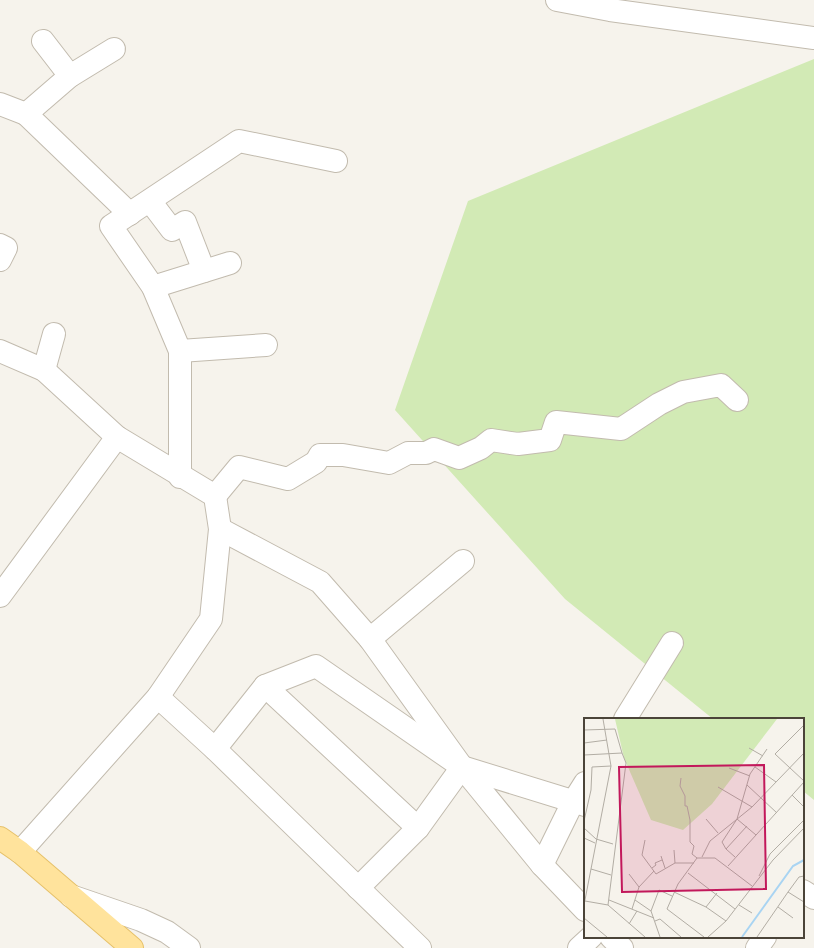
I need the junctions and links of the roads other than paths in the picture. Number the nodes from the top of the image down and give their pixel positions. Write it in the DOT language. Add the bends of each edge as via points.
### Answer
graph roads {
  1 [pos="557,0"];
  2 [pos="814,38"];
  3 [pos="43,41"];
  4 [pos="114,49"];
  5 [pos="70,76"];
  6 [pos="0,104"];
  7 [pos="26,114"];
  8 [pos="336,161"];
  9 [pos="150,201"];
  10 [pos="130,214"];
  11 [pos="0,245"];
  12 [pos="0,260"];
  13 [pos="230,263"];
  14 [pos="204,271"];
  15 [pos="153,287"];
  16 [pos="54,334"];
  17 [pos="266,345"];
  18 [pos="0,351"];
  19 [pos="180,351"];
  20 [pos="44,370"];
  21 [pos="737,400"];
  22 [pos="117,437"];
  23 [pos="180,477"];
  24 [pos="215,496"];
  25 [pos="220,529"];
  26 [pos="463,561"];
  27 [pos="0,596"];
  28 [pos="370,639"];
  29 [pos="672,644"];
  30 [pos="265,686"];
  31 [pos="158,697"];
  32 [pos="626,718"];
  33 [pos="215,749"];
  34 [pos="462,766"];
  35 [pos="584,786"];
  36 [pos="579,803"];
  37 [pos="418,828"];
  38 [pos="0,838"];
  39 [pos="20,852"];
  40 [pos="542,865"];
  41 [pos="358,888"];
  42 [pos="804,892"];
  43 [pos="71,896"];
  44 [pos="814,898"];
  45 [pos="584,909"];
  46 [pos="590,938"];
  47 [pos="612,938"];
  48 [pos="764,938"];
  49 [pos="132,948"];
  50 [pos="188,948"];
  51 [pos="420,948"];
  52 [pos="579,948"];
  53 [pos="622,948"];
  54 [pos="756,948"];
  1 -- 2 [label="street" via="610,10"];
  3 -- 5 [label="street"];
  4 -- 5 [label="street"];
  5 -- 7 [label="street"];
  6 -- 7 [label="street"];
  7 -- 10 [label="street"];
  8 -- 9 [label="street" via="239,141"];
  9 -- 10 [label="street"];
  9 -- 14 [label="street" via="172,230 185,222"];
  10 -- 15 [label="street" via="111,226"];
  11 -- 12 [label="street" via="6,248"];
  13 -- 14 [label="street"];
  14 -- 15 [label="street"];
  15 -- 19 [label="street"];
  16 -- 20 [label="street"];
  17 -- 19 [label="street"];
  18 -- 20 [label="street"];
  19 -- 23 [label="street"];
  20 -- 22 [label="street"];
  21 -- 24 [label="street" via="721,385 683,392 621,429 556,422 550,440 518,444 491,440 481,448 459,458 434,449 426,453 408,453 389,463 343,455 320,455 316,462 288,479 239,467"];
  22 -- 23 [label="street"];
  22 -- 27 [label="street"];
  23 -- 24 [label="street"];
  24 -- 25 [label="street"];
  25 -- 28 [label="street" via="320,582"];
  25 -- 31 [label="street" via="211,619"];
  26 -- 28 [label="street"];
  28 -- 34 [label="street"];
  29 -- 32 [label="street"];
  30 -- 33 [label="street"];
  30 -- 34 [label="street" via="316,666"];
  30 -- 37 [label="street"];
  31 -- 33 [label="street"];
  31 -- 39 [label="street"];
  33 -- 41 [label="street"];
  34 -- 36 [label="street"];
  34 -- 37 [label="street"];
  34 -- 40 [label="street"];
  35 -- 36 [label="street"];
  36 -- 40 [label="street"];
  37 -- 41 [label="street"];
  38 -- 39 [label="main road"];
  39 -- 43 [label="main road"];
  40 -- 45 [label="street"];
  41 -- 51 [label="street"];
  42 -- 44 [label="street"];
  43 -- 49 [label="main road"];
  43 -- 50 [label="street" via="141,920 167,932"];
  46 -- 52 [label="street"];
  47 -- 53 [label="street"];
  48 -- 54 [label="street"];
}
